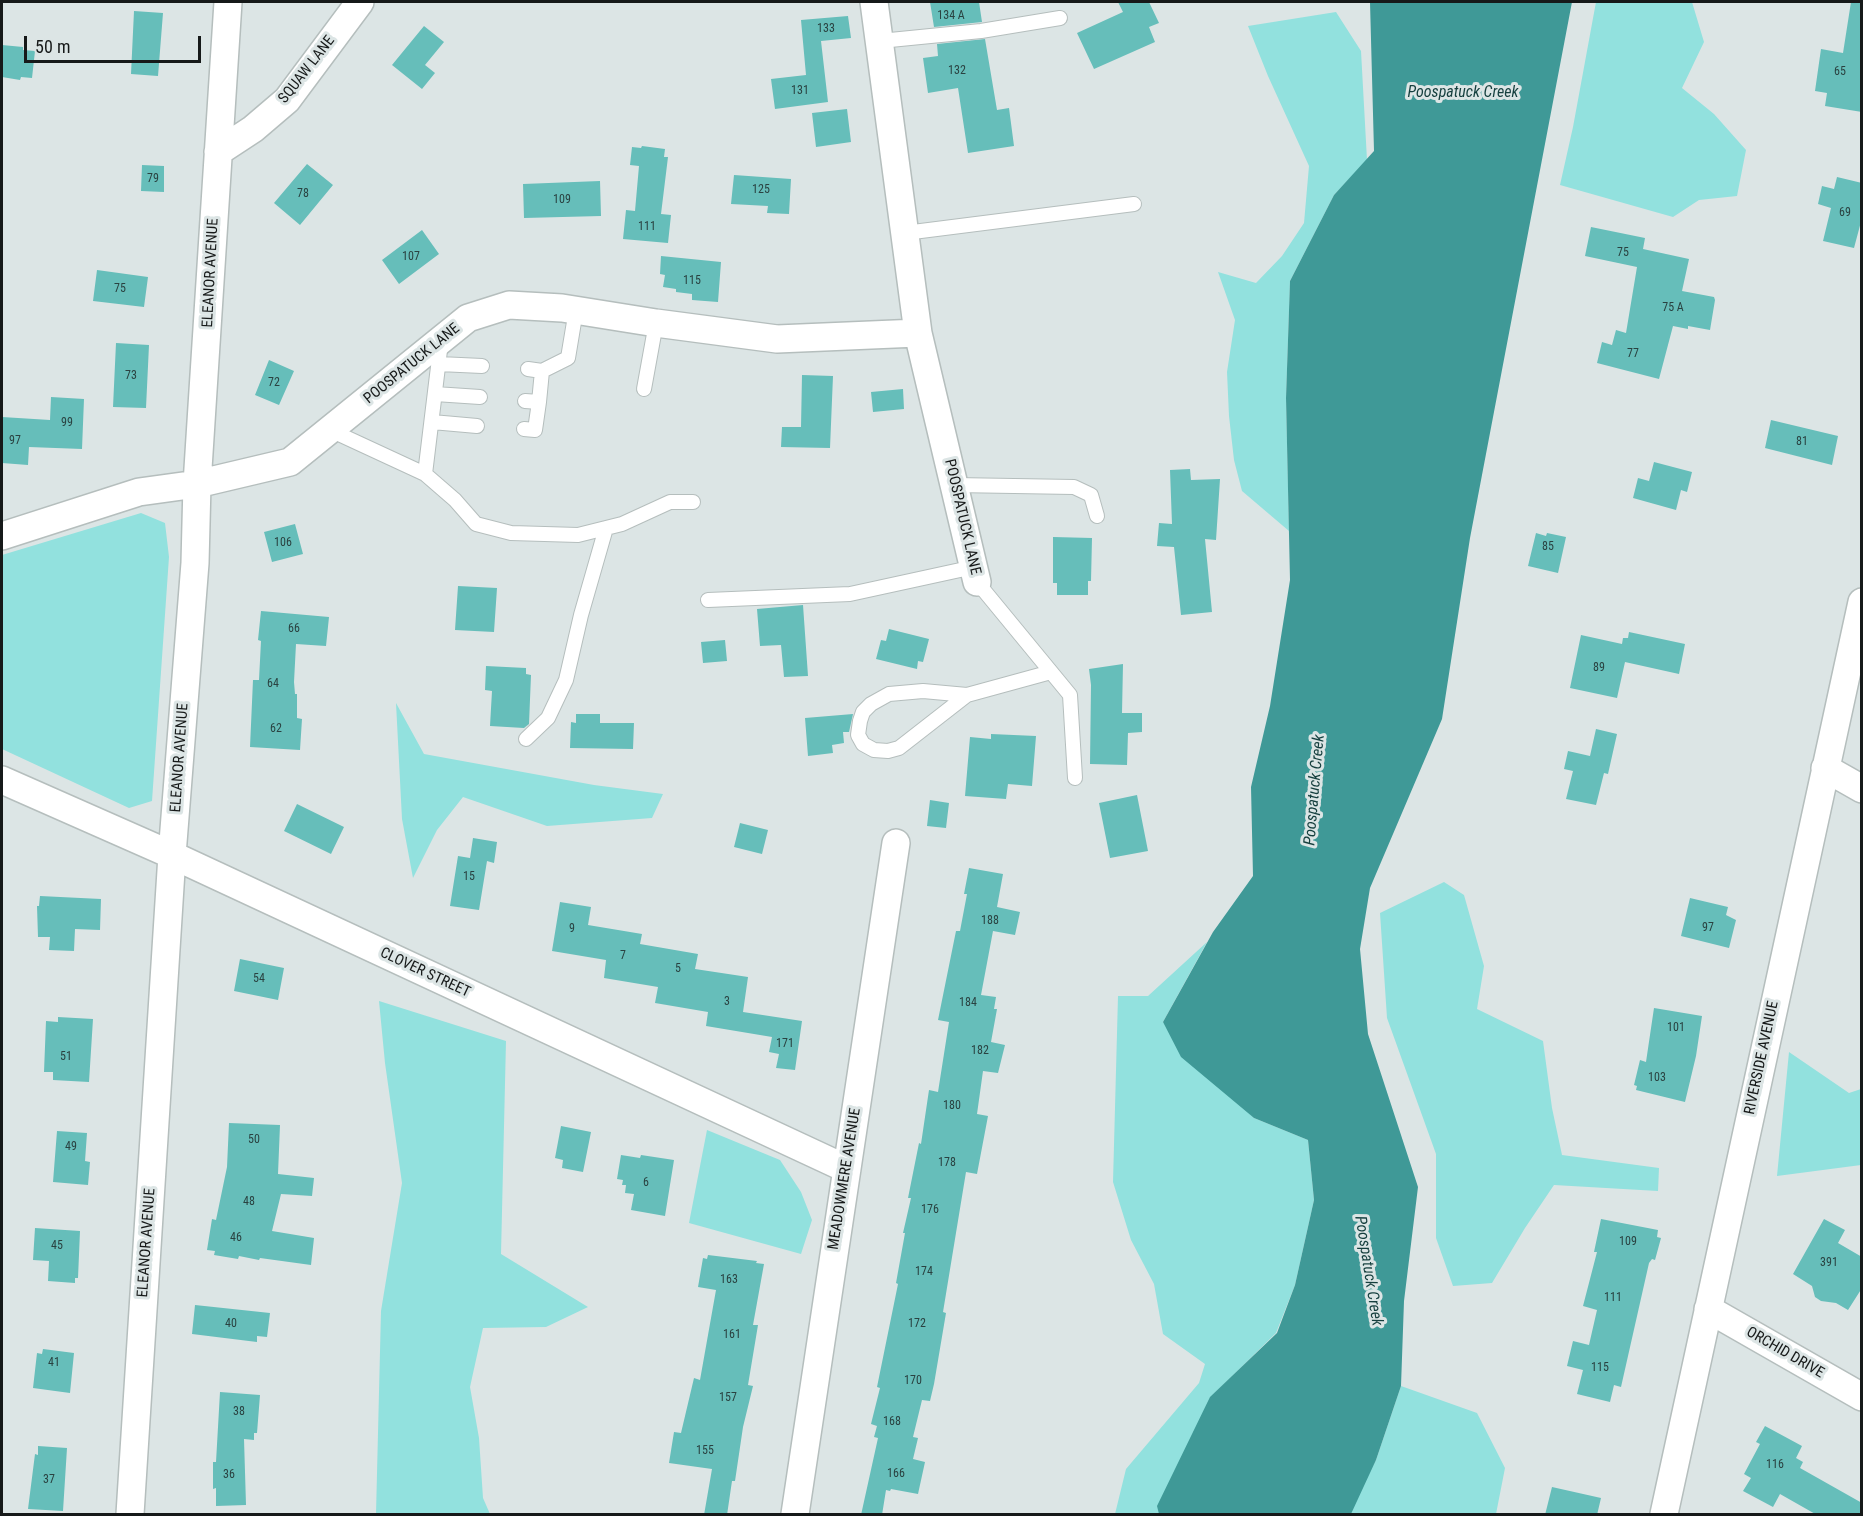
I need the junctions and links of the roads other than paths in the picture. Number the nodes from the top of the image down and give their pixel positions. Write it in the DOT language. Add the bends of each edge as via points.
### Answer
graph roads {
  1 [pos="228,2"];
  2 [pos="360,2"];
  3 [pos="874,2"];
  4 [pos="1060,18"];
  5 [pos="880,41"];
  6 [pos="218,152"];
  7 [pos="1134,204"];
  8 [pos="905,233"];
  9 [pos="576,310"];
  10 [pos="656,323"];
  11 [pos="918,333"];
  12 [pos="440,351"];
  13 [pos="482,366"];
  14 [pos="644,389"];
  15 [pos="435,394"];
  16 [pos="480,397"];
  17 [pos="432,422"];
  18 [pos="477,426"];
  19 [pos="524,429"];
  20 [pos="330,430"];
  21 [pos="425,474"];
  22 [pos="197,484"];
  23 [pos="954,485"];
  24 [pos="693,501"];
  25 [pos="1097,516"];
  26 [pos="606,528"];
  27 [pos="2,536"];
  28 [pos="976,574"];
  29 [pos="708,600"];
  30 [pos="1862,602"];
  31 [pos="1051,672"];
  32 [pos="967,695"];
  33 [pos="526,740"];
  34 [pos="1825,768"];
  35 [pos="1075,778"];
  36 [pos="2,780"];
  37 [pos="1862,789"];
  38 [pos="896,843"];
  39 [pos="172,855"];
  40 [pos="846,1169"];
  41 [pos="1708,1309"];
  42 [pos="1862,1397"];
  43 [pos="130,1515"];
  44 [pos="795,1515"];
  45 [pos="1664,1515"];
  1 -- 6 [label="street, ELEANOR AVENUE"];
  2 -- 6 [label="street, SQUAW LANE" via="286,100"];
  3 -- 5 [label="street, POOSPATUCK LANE"];
  4 -- 5 [label="lane"];
  5 -- 8 [label="street, POOSPATUCK LANE"];
  6 -- 22 [label="street, ELEANOR AVENUE"];
  7 -- 8 [label="lane"];
  8 -- 11 [label="street, POOSPATUCK LANE"];
  9 -- 10 [label="street, POOSPATUCK LANE"];
  9 -- 12 [label="street, POOSPATUCK LANE" via="509,305 468,318"];
  9 -- 19 [label="lane" via="568,358 535,370 535,430"];
  10 -- 11 [label="street, POOSPATUCK LANE" via="777,339"];
  10 -- 14 [label="lane"];
  11 -- 23 [label="street, POOSPATUCK LANE"];
  12 -- 13 [label="lane"];
  12 -- 15 [label="lane"];
  12 -- 20 [label="street, POOSPATUCK LANE"];
  15 -- 16 [label="lane"];
  15 -- 17 [label="lane"];
  17 -- 18 [label="lane"];
  17 -- 21 [label="lane"];
  20 -- 21 [label="lane"];
  20 -- 22 [label="street, POOSPATUCK LANE" via="290,462"];
  21 -- 26 [label="lane" via="476,524 511,533 578,535"];
  22 -- 27 [label="street, POOSPATUCK LANE" via="139,492"];
  22 -- 39 [label="street, ELEANOR AVENUE" via="195,563"];
  23 -- 25 [label="lane" via="1074,487 1091,495"];
  23 -- 28 [label="street, POOSPATUCK LANE"];
  24 -- 26 [label="lane" via="670,502"];
  26 -- 33 [label="lane" via="566,680 548,718"];
  28 -- 29 [label="lane" via="850,594"];
  28 -- 31 [label="lane, POOSPATUCK LANE"];
  30 -- 34 [label="street, RIVERSIDE AVENUE"];
  31 -- 32 [label="lane"];
  31 -- 35 [label="lane, POOSPATUCK LANE" via="1070,695"];
  32 -- 32 [label="lane" via="923,691 889,694 863,712 858,735 863,744 874,750 899,748"];
  34 -- 37 [label="street"];
  34 -- 41 [label="street, RIVERSIDE AVENUE"];
  36 -- 39 [label="street, CLOVER STREET"];
  38 -- 40 [label="street, MEADOWMERE AVENUE"];
  39 -- 40 [label="street, CLOVER STREET"];
  39 -- 43 [label="street, ELEANOR AVENUE"];
  40 -- 44 [label="street, MEADOWMERE AVENUE"];
  41 -- 42 [label="street, ORCHID DRIVE"];
  41 -- 45 [label="street, RIVERSIDE AVENUE"];
}
